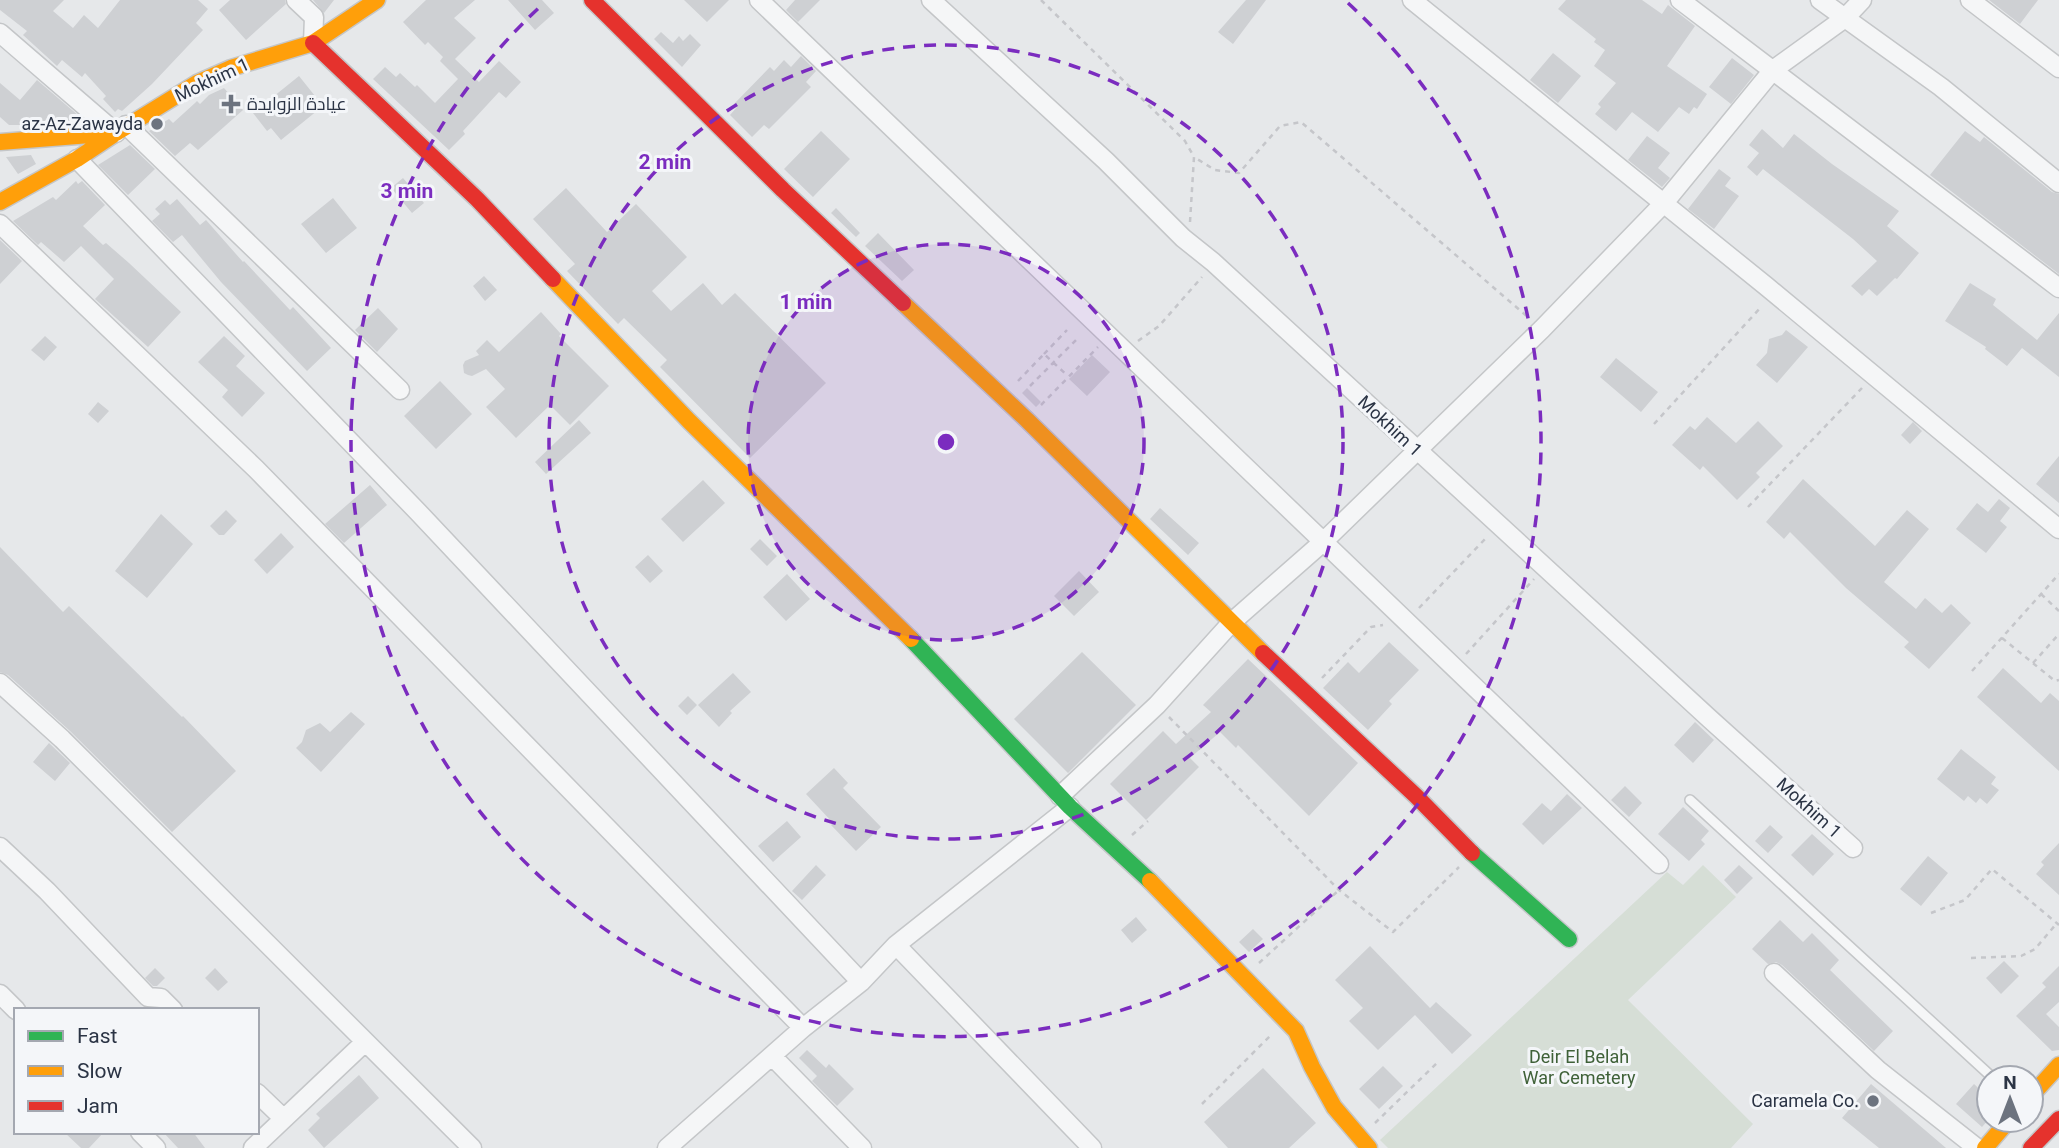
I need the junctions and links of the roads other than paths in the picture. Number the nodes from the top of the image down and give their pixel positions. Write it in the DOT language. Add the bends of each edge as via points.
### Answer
graph roads {
  1 [pos="296,0"];
  2 [pos="377,0"];
  3 [pos="592,0"];
  4 [pos="759,0"];
  5 [pos="931,0"];
  6 [pos="1412,0"];
  7 [pos="1680,0"];
  8 [pos="1821,0"];
  9 [pos="1862,0"];
  10 [pos="1970,0"];
  11 [pos="1845,18"];
  12 [pos="0,33"];
  13 [pos="313,43"];
  14 [pos="2059,68"];
  15 [pos="1773,70"];
  16 [pos="121,129"];
  17 [pos="0,142"];
  18 [pos="77,159"];
  19 [pos="2059,183"];
  20 [pos="0,202"];
  21 [pos="1664,203"];
  22 [pos="0,224"];
  23 [pos="2059,288"];
  24 [pos="400,390"];
  25 [pos="1417,450"];
  26 [pos="2059,529"];
  27 [pos="1323,542"];
  28 [pos="1232,622"];
  29 [pos="0,683"];
  30 [pos="1690,800"];
  31 [pos="1065,801"];
  32 [pos="0,847"];
  33 [pos="1853,848"];
  34 [pos="1659,864"];
  35 [pos="1569,939"];
  36 [pos="896,946"];
  37 [pos="1774,973"];
  38 [pos="861,982"];
  39 [pos="0,994"];
  40 [pos="14,1008"];
  41 [pos="171,1008"];
  42 [pos="803,1028"];
  43 [pos="365,1042"];
  44 [pos="772,1056"];
  45 [pos="1978,1064"];
  46 [pos="2059,1065"];
  47 [pos="2045,1080"];
  48 [pos="259,1095"];
  49 [pos="283,1118"];
  50 [pos="2059,1119"];
  51 [pos="142,1134"];
  52 [pos="1996,1134"];
  53 [pos="1365,1143"];
  54 [pos="156,1148"];
  55 [pos="253,1148"];
  56 [pos="472,1148"];
  57 [pos="667,1148"];
  58 [pos="862,1148"];
  59 [pos="1092,1148"];
  60 [pos="1977,1148"];
  61 [pos="1984,1148"];
  62 [pos="2031,1148"];
  1 -- 13 [label="street" via="314,17"];
  2 -- 13 [label="main road, Mokhim 1"];
  3 -- 28 [label="main road"];
  4 -- 27 [label="street"];
  5 -- 25 [label="street, Mokhim 1"];
  6 -- 21 [label="street"];
  7 -- 15 [label="street"];
  8 -- 11 [label="street"];
  9 -- 11 [label="street"];
  10 -- 14 [label="street"];
  11 -- 15 [label="street"];
  11 -- 19 [label="street" via="1941,87"];
  12 -- 16 [label="street"];
  13 -- 16 [label="main road, Mokhim 1" via="197,83"];
  13 -- 31 [label="main road" via="477,199 689,421 908,635"];
  15 -- 21 [label="street"];
  15 -- 23 [label="street"];
  16 -- 17 [label="main road, Mokhim 1"];
  16 -- 18 [label="main road"];
  16 -- 24 [label="street"];
  18 -- 20 [label="main road"];
  18 -- 38 [label="street"];
  21 -- 25 [label="street"];
  21 -- 26 [label="street"];
  22 -- 42 [label="street" via="256,469"];
  25 -- 27 [label="street"];
  25 -- 33 [label="street, Mokhim 1"];
  27 -- 28 [label="street"];
  27 -- 34 [label="street"];
  28 -- 31 [label="street"];
  28 -- 35 [label="main road" via="1473,854"];
  29 -- 43 [label="street"];
  30 -- 45 [label="lane"];
  31 -- 36 [label="street"];
  31 -- 53 [label="main road" via="1296,1031 1334,1107"];
  32 -- 41 [label="street" via="148,997 161,998"];
  36 -- 38 [label="street"];
  36 -- 59 [label="street"];
  37 -- 60 [label="street" via="1878,1070"];
  38 -- 42 [label="street"];
  39 -- 40 [label="street"];
  42 -- 44 [label="street"];
  43 -- 49 [label="street"];
  43 -- 56 [label="street"];
  44 -- 57 [label="street"];
  44 -- 58 [label="street"];
  46 -- 47 [label="main road"];
  48 -- 49 [label="street"];
  49 -- 55 [label="street"];
  50 -- 62 [label="main road"];
  51 -- 54 [label="street"];
  52 -- 61 [label="main road"];
}
